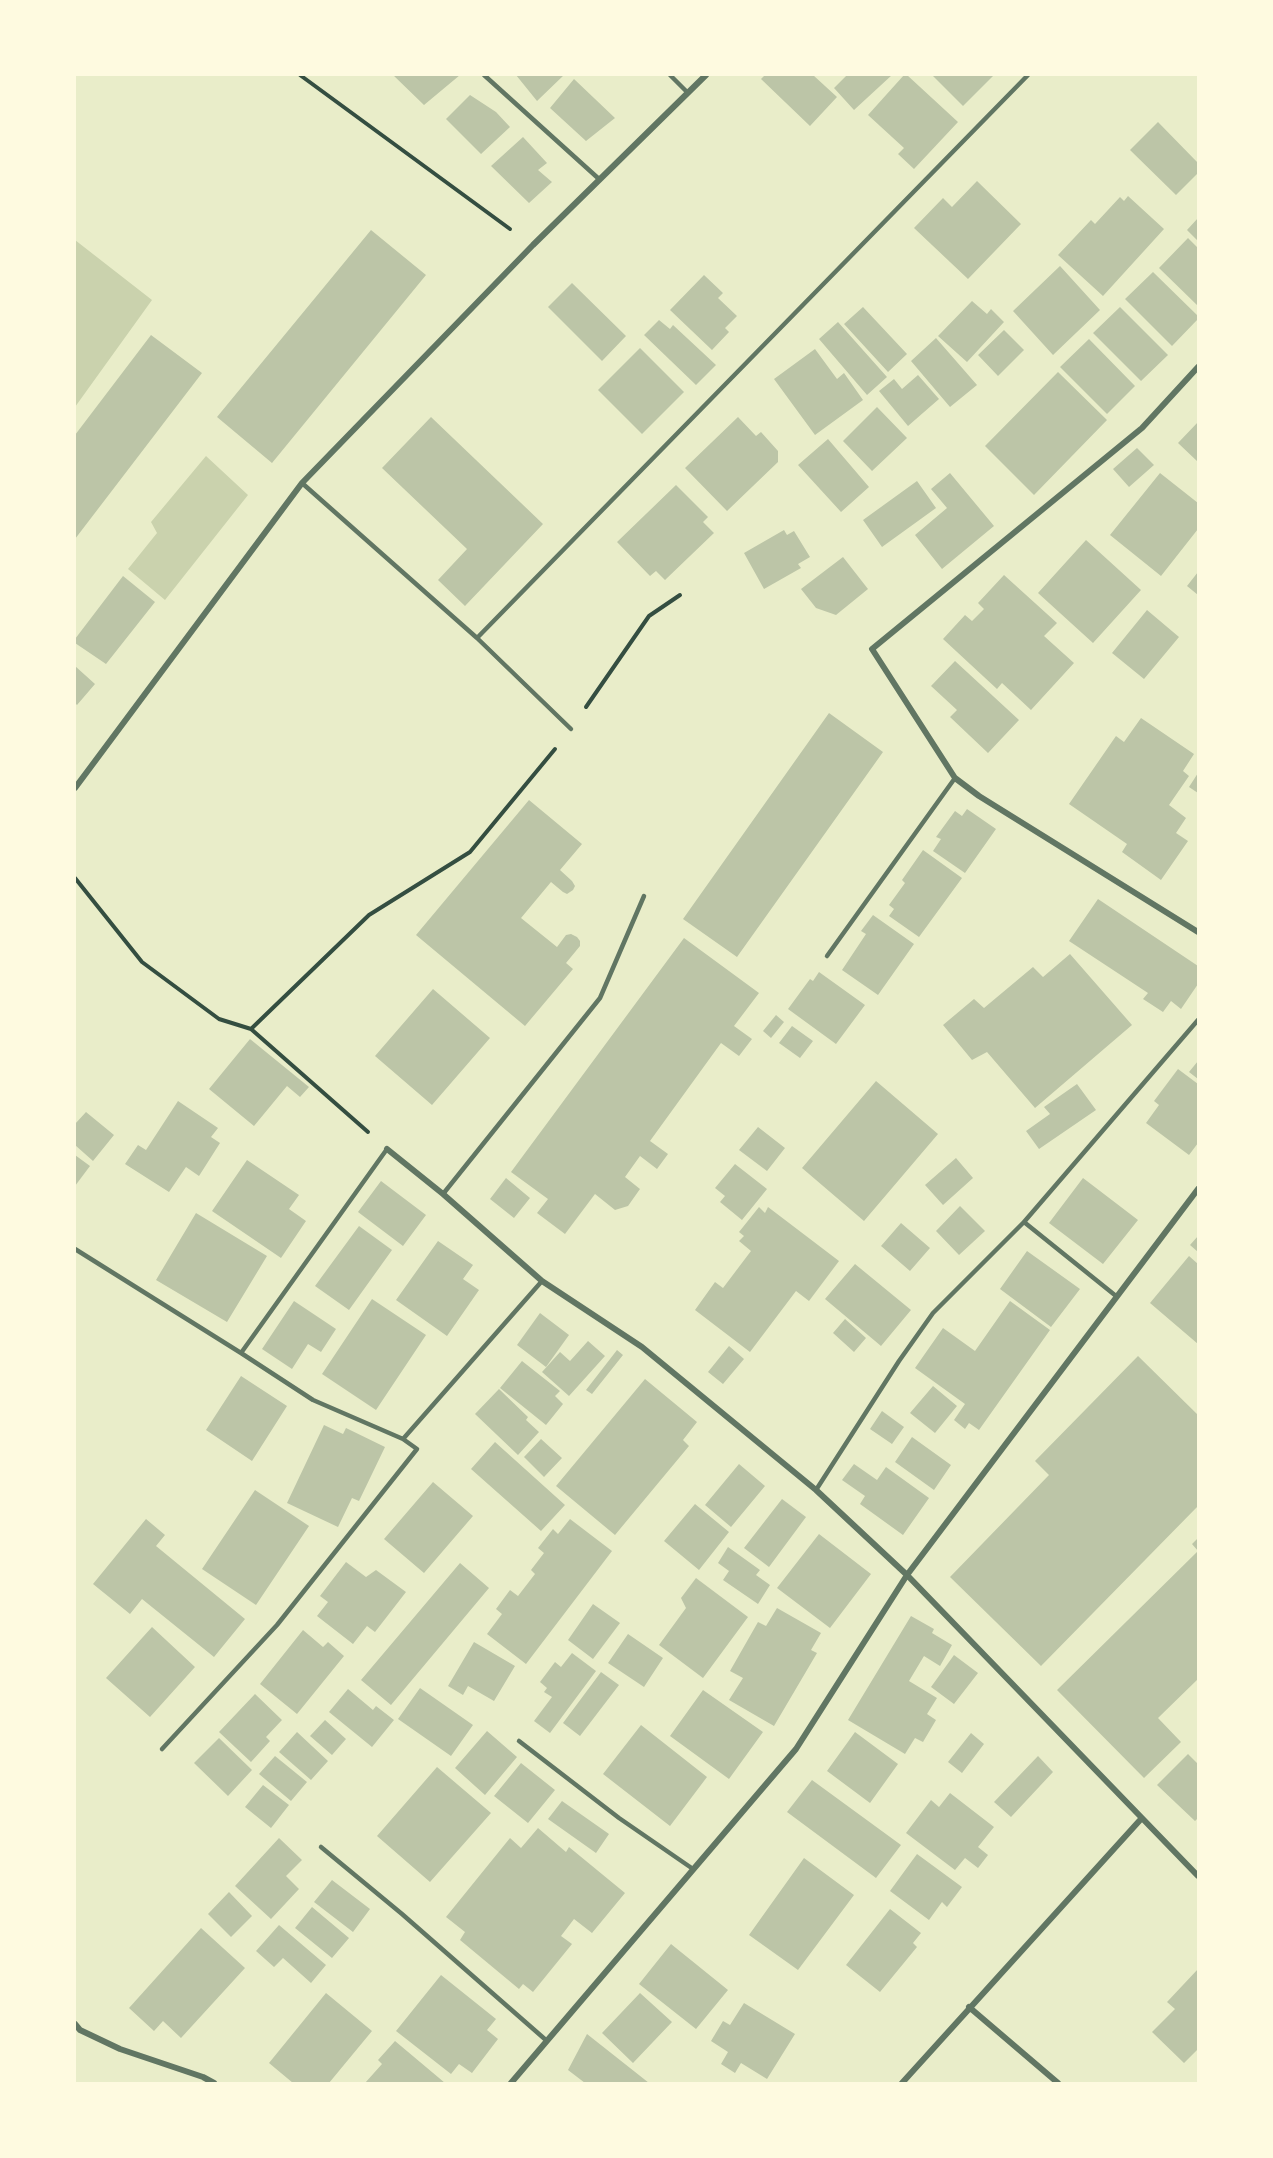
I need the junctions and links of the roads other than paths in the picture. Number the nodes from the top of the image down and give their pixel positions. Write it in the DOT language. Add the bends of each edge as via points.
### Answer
graph roads {
  1 [pos="484,75"];
  2 [pos="670,75"];
  3 [pos="706,75"];
  4 [pos="1028,75"];
  5 [pos="688,93"];
  6 [pos="599,179"];
  7 [pos="1198,367"];
  8 [pos="302,483"];
  9 [pos="477,638"];
  10 [pos="572,729"];
  11 [pos="955,778"];
  12 [pos="78,779"];
  13 [pos="75,788"];
  14 [pos="644,896"];
  15 [pos="1198,932"];
  16 [pos="827,956"];
  17 [pos="1198,1020"];
  18 [pos="387,1149"];
  19 [pos="1198,1189"];
  20 [pos="443,1194"];
  21 [pos="1024,1222"];
  22 [pos="75,1249"];
  23 [pos="542,1281"];
  24 [pos="1116,1296"];
  25 [pos="241,1353"];
  26 [pos="403,1439"];
  27 [pos="816,1490"];
  28 [pos="907,1575"];
  29 [pos="519,1741"];
  30 [pos="162,1749"];
  31 [pos="1141,1819"];
  32 [pos="321,1847"];
  33 [pos="693,1869"];
  34 [pos="1198,1876"];
  35 [pos="969,2007"];
  36 [pos="75,2024"];
  37 [pos="547,2041"];
  38 [pos="214,2083"];
  39 [pos="511,2083"];
  40 [pos="902,2083"];
  41 [pos="1058,2083"];
  1 -- 6 [label="lane"];
  2 -- 5 [label="lane"];
  3 -- 5 [label="street"];
  4 -- 9 [label="lane"];
  5 -- 6 [label="street"];
  6 -- 8 [label="street"];
  7 -- 11 [label="street" via="1142,428 872,649"];
  8 -- 9 [label="lane"];
  8 -- 12 [label="street"];
  9 -- 10 [label="lane"];
  11 -- 15 [label="street"];
  11 -- 16 [label="lane"];
  12 -- 13 [label="street"];
  14 -- 20 [label="lane" via="600,998"];
  17 -- 21 [label="lane"];
  18 -- 20 [label="street"];
  18 -- 25 [label="lane"];
  19 -- 24 [label="street"];
  20 -- 23 [label="street"];
  21 -- 24 [label="lane"];
  21 -- 27 [label="lane" via="933,1313"];
  22 -- 25 [label="lane"];
  23 -- 26 [label="lane"];
  23 -- 27 [label="street" via="642,1347"];
  24 -- 28 [label="street"];
  25 -- 26 [label="lane" via="313,1400"];
  26 -- 30 [label="lane" via="417,1449 277,1625"];
  27 -- 28 [label="street"];
  28 -- 31 [label="street"];
  28 -- 33 [label="street" via="796,1749"];
  29 -- 33 [label="lane"];
  31 -- 34 [label="street"];
  31 -- 35 [label="street"];
  32 -- 37 [label="lane"];
  33 -- 37 [label="street"];
  35 -- 40 [label="street"];
  35 -- 41 [label="street"];
  36 -- 38 [label="street" via="120,2049"];
  37 -- 39 [label="street"];
}
